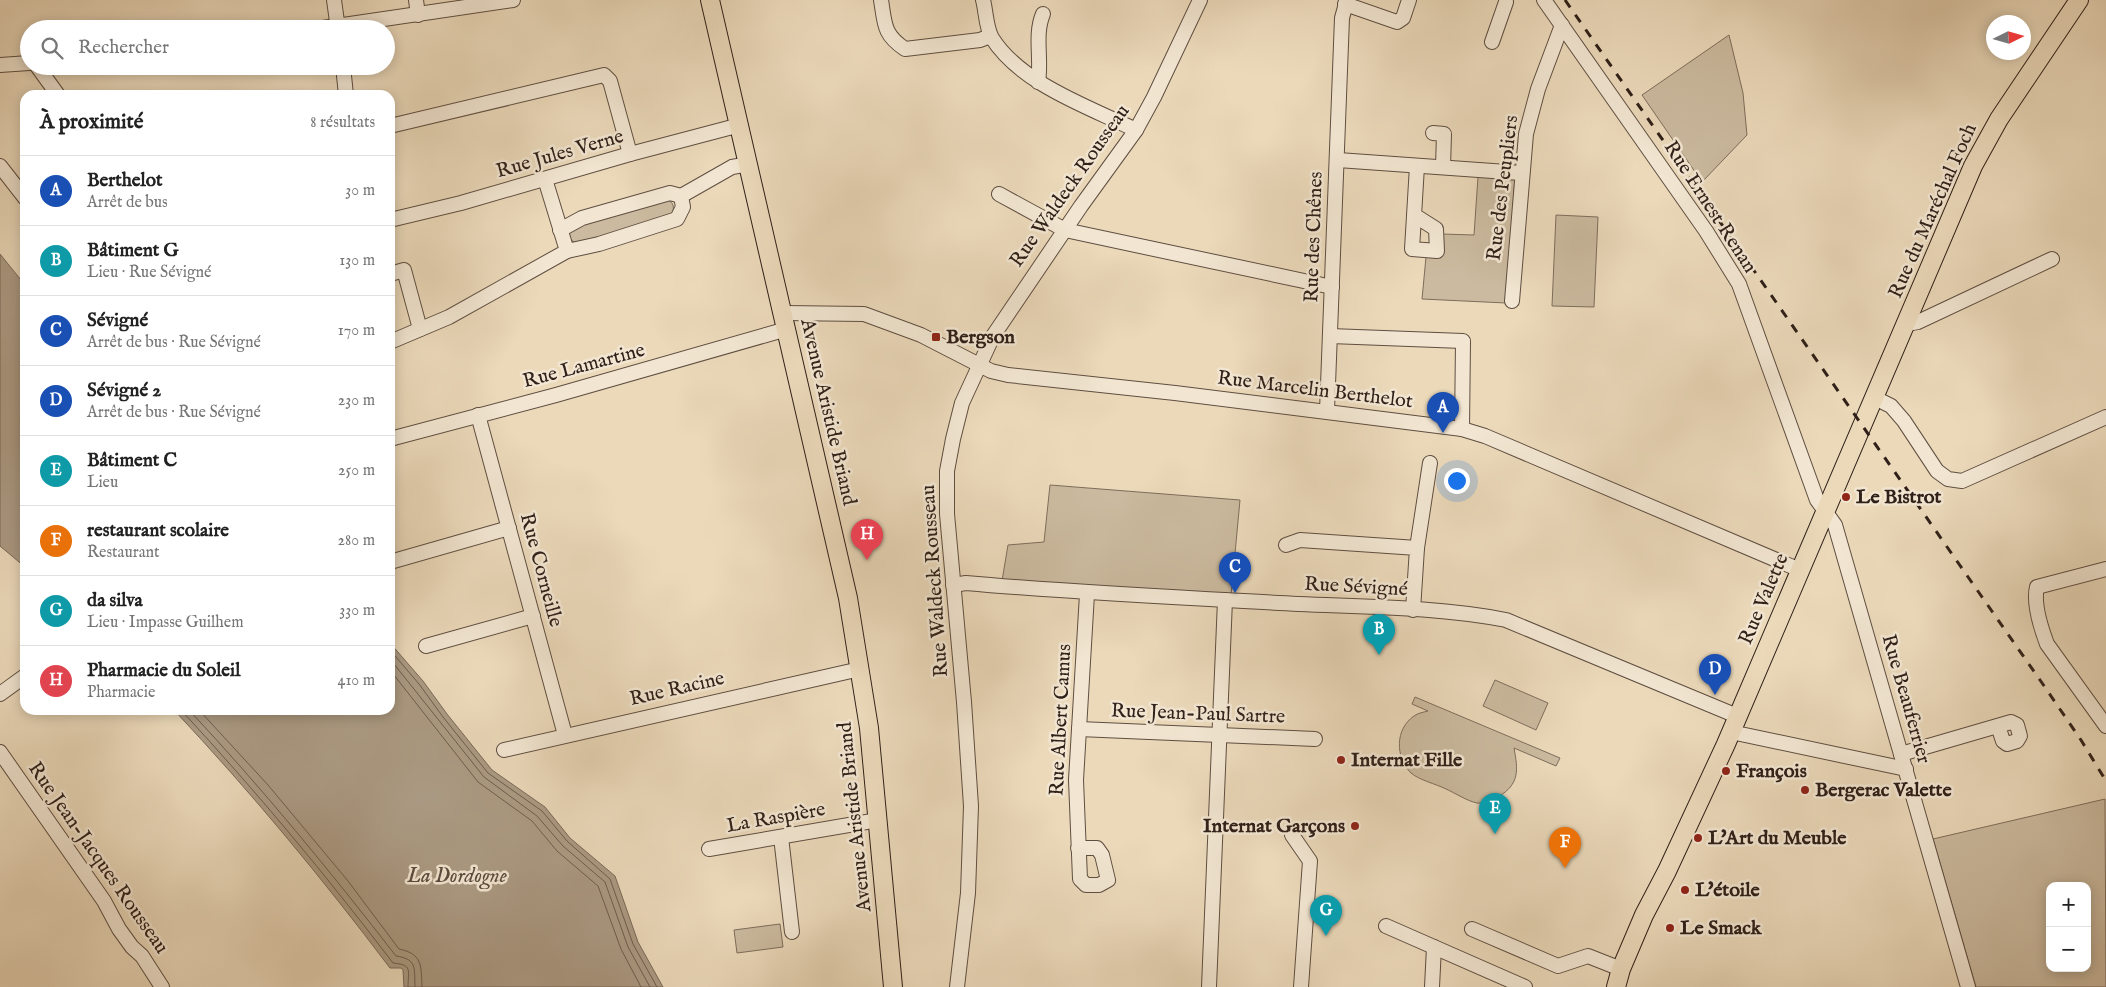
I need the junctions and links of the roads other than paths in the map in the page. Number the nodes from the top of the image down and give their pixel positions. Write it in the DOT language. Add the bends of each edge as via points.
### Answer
graph roads {
  1 [pos="334,0"];
  2 [pos="416,0"];
  3 [pos="513,0"];
  4 [pos="710,0"];
  5 [pos="881,0"];
  6 [pos="983,0"];
  7 [pos="1200,0"];
  8 [pos="1409,0"];
  9 [pos="1544,0"];
  10 [pos="2079,0"];
  11 [pos="1504,1"];
  12 [pos="1346,2"];
  13 [pos="1043,14"];
  14 [pos="418,15"];
  15 [pos="337,20"];
  16 [pos="385,20"];
  17 [pos="1562,26"];
  18 [pos="990,36"];
  19 [pos="1492,42"];
  20 [pos="20,63"];
  21 [pos="0,65"];
  22 [pos="43,75"];
  23 [pos="344,75"];
  24 [pos="1038,82"];
  25 [pos="54,90"];
  26 [pos="345,90"];
  27 [pos="395,125"];
  28 [pos="740,125"];
  29 [pos="1136,130"];
  30 [pos="1433,133"];
  31 [pos="630,154"];
  32 [pos="1338,160"];
  33 [pos="749,164"];
  34 [pos="0,166"];
  35 [pos="1417,166"];
  36 [pos="1443,167"];
  37 [pos="1521,173"];
  38 [pos="545,179"];
  39 [pos="20,192"];
  40 [pos="999,194"];
  41 [pos="681,196"];
  42 [pos="1414,215"];
  43 [pos="395,219"];
  44 [pos="560,230"];
  45 [pos="1065,230"];
  46 [pos="567,251"];
  47 [pos="2052,259"];
  48 [pos="395,273"];
  49 [pos="1332,288"];
  50 [pos="1512,301"];
  51 [pos="785,321"];
  52 [pos="1907,324"];
  53 [pos="420,329"];
  54 [pos="1330,336"];
  55 [pos="395,340"];
  56 [pos="979,364"];
  57 [pos="1875,398"];
  58 [pos="1327,411"];
  59 [pos="478,415"];
  60 [pos="2106,417"];
  61 [pos="1462,429"];
  62 [pos="395,438"];
  63 [pos="1430,462"];
  64 [pos="1826,512"];
  65 [pos="509,528"];
  66 [pos="1286,546"];
  67 [pos="1417,548"];
  68 [pos="395,561"];
  69 [pos="2106,569"];
  70 [pos="1800,570"];
  71 [pos="953,585"];
  72 [pos="1087,594"];
  73 [pos="1225,600"];
  74 [pos="1413,610"];
  75 [pos="533,616"];
  76 [pos="426,646"];
  77 [pos="860,669"];
  78 [pos="20,680"];
  79 [pos="0,694"];
  80 [pos="1734,724"];
  81 [pos="1998,726"];
  82 [pos="2106,726"];
  83 [pos="1079,729"];
  84 [pos="565,735"];
  85 [pos="1218,735"];
  86 [pos="1315,739"];
  87 [pos="504,750"];
  88 [pos="0,752"];
  89 [pos="1902,754"];
  90 [pos="1906,769"];
  91 [pos="878,820"];
  92 [pos="1292,835"];
  93 [pos="781,837"];
  94 [pos="1078,848"];
  95 [pos="709,849"];
  96 [pos="1667,871"];
  97 [pos="1386,926"];
  98 [pos="1472,929"];
  99 [pos="792,932"];
  100 [pos="1434,948"];
  101 [pos="1621,969"];
  102 [pos="162,987"];
  103 [pos="893,987"];
  104 [pos="957,987"];
  105 [pos="1209,987"];
  106 [pos="1301,987"];
  107 [pos="1432,987"];
  108 [pos="1525,987"];
  109 [pos="1618,987"];
  110 [pos="1968,987"];
  1 -- 15 [label="street"];
  2 -- 14 [label="street"];
  3 -- 14 [label="street"];
  4 -- 28 [label="main road, Avenue Aristide Briand"];
  5 -- 18 [label="street" via="886,30 892,40 905,49"];
  6 -- 18 [label="street"];
  7 -- 29 [label="street, Rue Waldeck Rousseau"];
  8 -- 12 [label="street" via="1403,18 1397,22"];
  9 -- 17 [label="street, Rue Ernest Renan"];
  10 -- 52 [label="main road, Rue du Maréchal Foch" via="2022,82 1982,149"];
  11 -- 19 [label="street"];
  12 -- 32 [label="street, Rue des Chênes" via="1342,18"];
  13 -- 24 [label="street" via="1039,23"];
  14 -- 16 [label="street"];
  17 -- 37 [label="street, Rue des Peupliers" via="1538,89 1526,134"];
  17 -- 64 [label="street, Rue Ernest Renan" via="1739,284 1817,500"];
  18 -- 24 [label="street" via="1007,56"];
  20 -- 21 [label="street"];
  22 -- 25 [label="street"];
  23 -- 26 [label="street"];
  24 -- 29 [label="street"];
  27 -- 31 [label="street" via="604,75 610,81"];
  28 -- 31 [label="street, Rue Jules Verne"];
  28 -- 33 [label="main road, Avenue Aristide Briand"];
  29 -- 45 [label="street, Rue Waldeck Rousseau"];
  30 -- 36 [label="street" via="1444,134"];
  31 -- 38 [label="street, Rue Jules Verne"];
  32 -- 35 [label="street"];
  32 -- 49 [label="street, Rue des Chênes"];
  33 -- 41 [label="street" via="732,167"];
  33 -- 51 [label="main road, Avenue Aristide Briand"];
  34 -- 39 [label="street"];
  35 -- 36 [label="street"];
  35 -- 42 [label="street"];
  36 -- 37 [label="street"];
  37 -- 50 [label="street, Rue des Peupliers"];
  38 -- 43 [label="street, Rue Jules Verne"];
  38 -- 44 [label="street"];
  40 -- 45 [label="street"];
  41 -- 44 [label="street" via="670,193 582,218"];
  41 -- 46 [label="street" via="683,207 677,219"];
  44 -- 46 [label="street"];
  45 -- 49 [label="street"];
  45 -- 56 [label="street, Rue Waldeck Rousseau" via="993,336"];
  46 -- 53 [label="street" via="449,317"];
  47 -- 52 [label="street" via="1918,322"];
  48 -- 53 [label="street" via="404,270"];
  49 -- 54 [label="street, Rue des Chênes"];
  51 -- 56 [label="street, Rue Lamartine" via="864,314 921,335"];
  51 -- 59 [label="street, Rue Lamartine" via="556,395"];
  51 -- 77 [label="main road, Avenue Aristide Briand" via="847,590"];
  52 -- 57 [label="main road, Rue du Maréchal Foch"];
  53 -- 55 [label="street"];
  54 -- 58 [label="street, Rue des Chênes"];
  54 -- 61 [label="street" via="1464,342"];
  56 -- 58 [label="street, Rue Marcelin Berthelot" via="1008,375"];
  56 -- 71 [label="street, Rue Waldeck Rousseau" via="962,403 947,472"];
  57 -- 60 [label="street" via="1891,406 1904,421 1937,471 1948,479 1962,481"];
  57 -- 64 [label="main road, Rue Valette"];
  58 -- 61 [label="street, Rue Marcelin Berthelot"];
  59 -- 62 [label="street, Rue Lamartine"];
  59 -- 65 [label="street, Rue Corneille"];
  61 -- 70 [label="street, Rue Marcelin Berthelot"];
  63 -- 67 [label="street"];
  64 -- 70 [label="main road, Rue Valette"];
  64 -- 89 [label="street, Rue Beauferrier" via="1835,525"];
  65 -- 68 [label="street"];
  65 -- 75 [label="street, Rue Corneille"];
  66 -- 67 [label="street" via="1300,540"];
  67 -- 74 [label="street"];
  69 -- 82 [label="street" via="2037,587 2035,594 2047,644"];
  70 -- 80 [label="main road, Rue Valette"];
  71 -- 72 [label="street, Rue Sévigné" via="966,583"];
  71 -- 104 [label="street, Rue Waldeck Rousseau" via="971,806 968,893"];
  72 -- 73 [label="street, Rue Sévigné"];
  72 -- 83 [label="street, Rue Albert Camus"];
  73 -- 74 [label="street, Rue Sévigné"];
  73 -- 85 [label="street"];
  74 -- 80 [label="street, Rue Sévigné" via="1506,620"];
  75 -- 76 [label="street"];
  75 -- 84 [label="street, Rue Corneille"];
  77 -- 84 [label="street, Rue Racine"];
  77 -- 91 [label="main road, Avenue Aristide Briand"];
  78 -- 79 [label="street"];
  80 -- 90 [label="street, Rue Sévigné"];
  80 -- 96 [label="main road, Rue Valette"];
  81 -- 89 [label="street"];
  83 -- 85 [label="street, Rue Jean-Paul Sartre"];
  83 -- 94 [label="street, Rue Albert Camus" via="1076,780"];
  84 -- 87 [label="street, Rue Racine"];
  85 -- 86 [label="street, Rue Jean-Paul Sartre"];
  85 -- 105 [label="street"];
  88 -- 102 [label="street, Rue Jean-Jacques Rousseau"];
  89 -- 90 [label="street, Rue Beauferrier"];
  90 -- 110 [label="street, Rue Beauferrier"];
  91 -- 93 [label="street, La Raspière"];
  91 -- 103 [label="main road, Avenue Aristide Briand"];
  92 -- 106 [label="street" via="1310,861"];
  93 -- 95 [label="street, La Raspière"];
  93 -- 99 [label="street"];
  96 -- 101 [label="main road, Rue Valette"];
  96 -- 109 [label="main road, Rue Valette" via="1653,917 1628,974"];
  97 -- 100 [label="street"];
  98 -- 101 [label="street" via="1558,966 1588,956"];
  100 -- 107 [label="street"];
  100 -- 108 [label="street"];
  101 -- 109 [label="main road, Rue Valette"];
}
